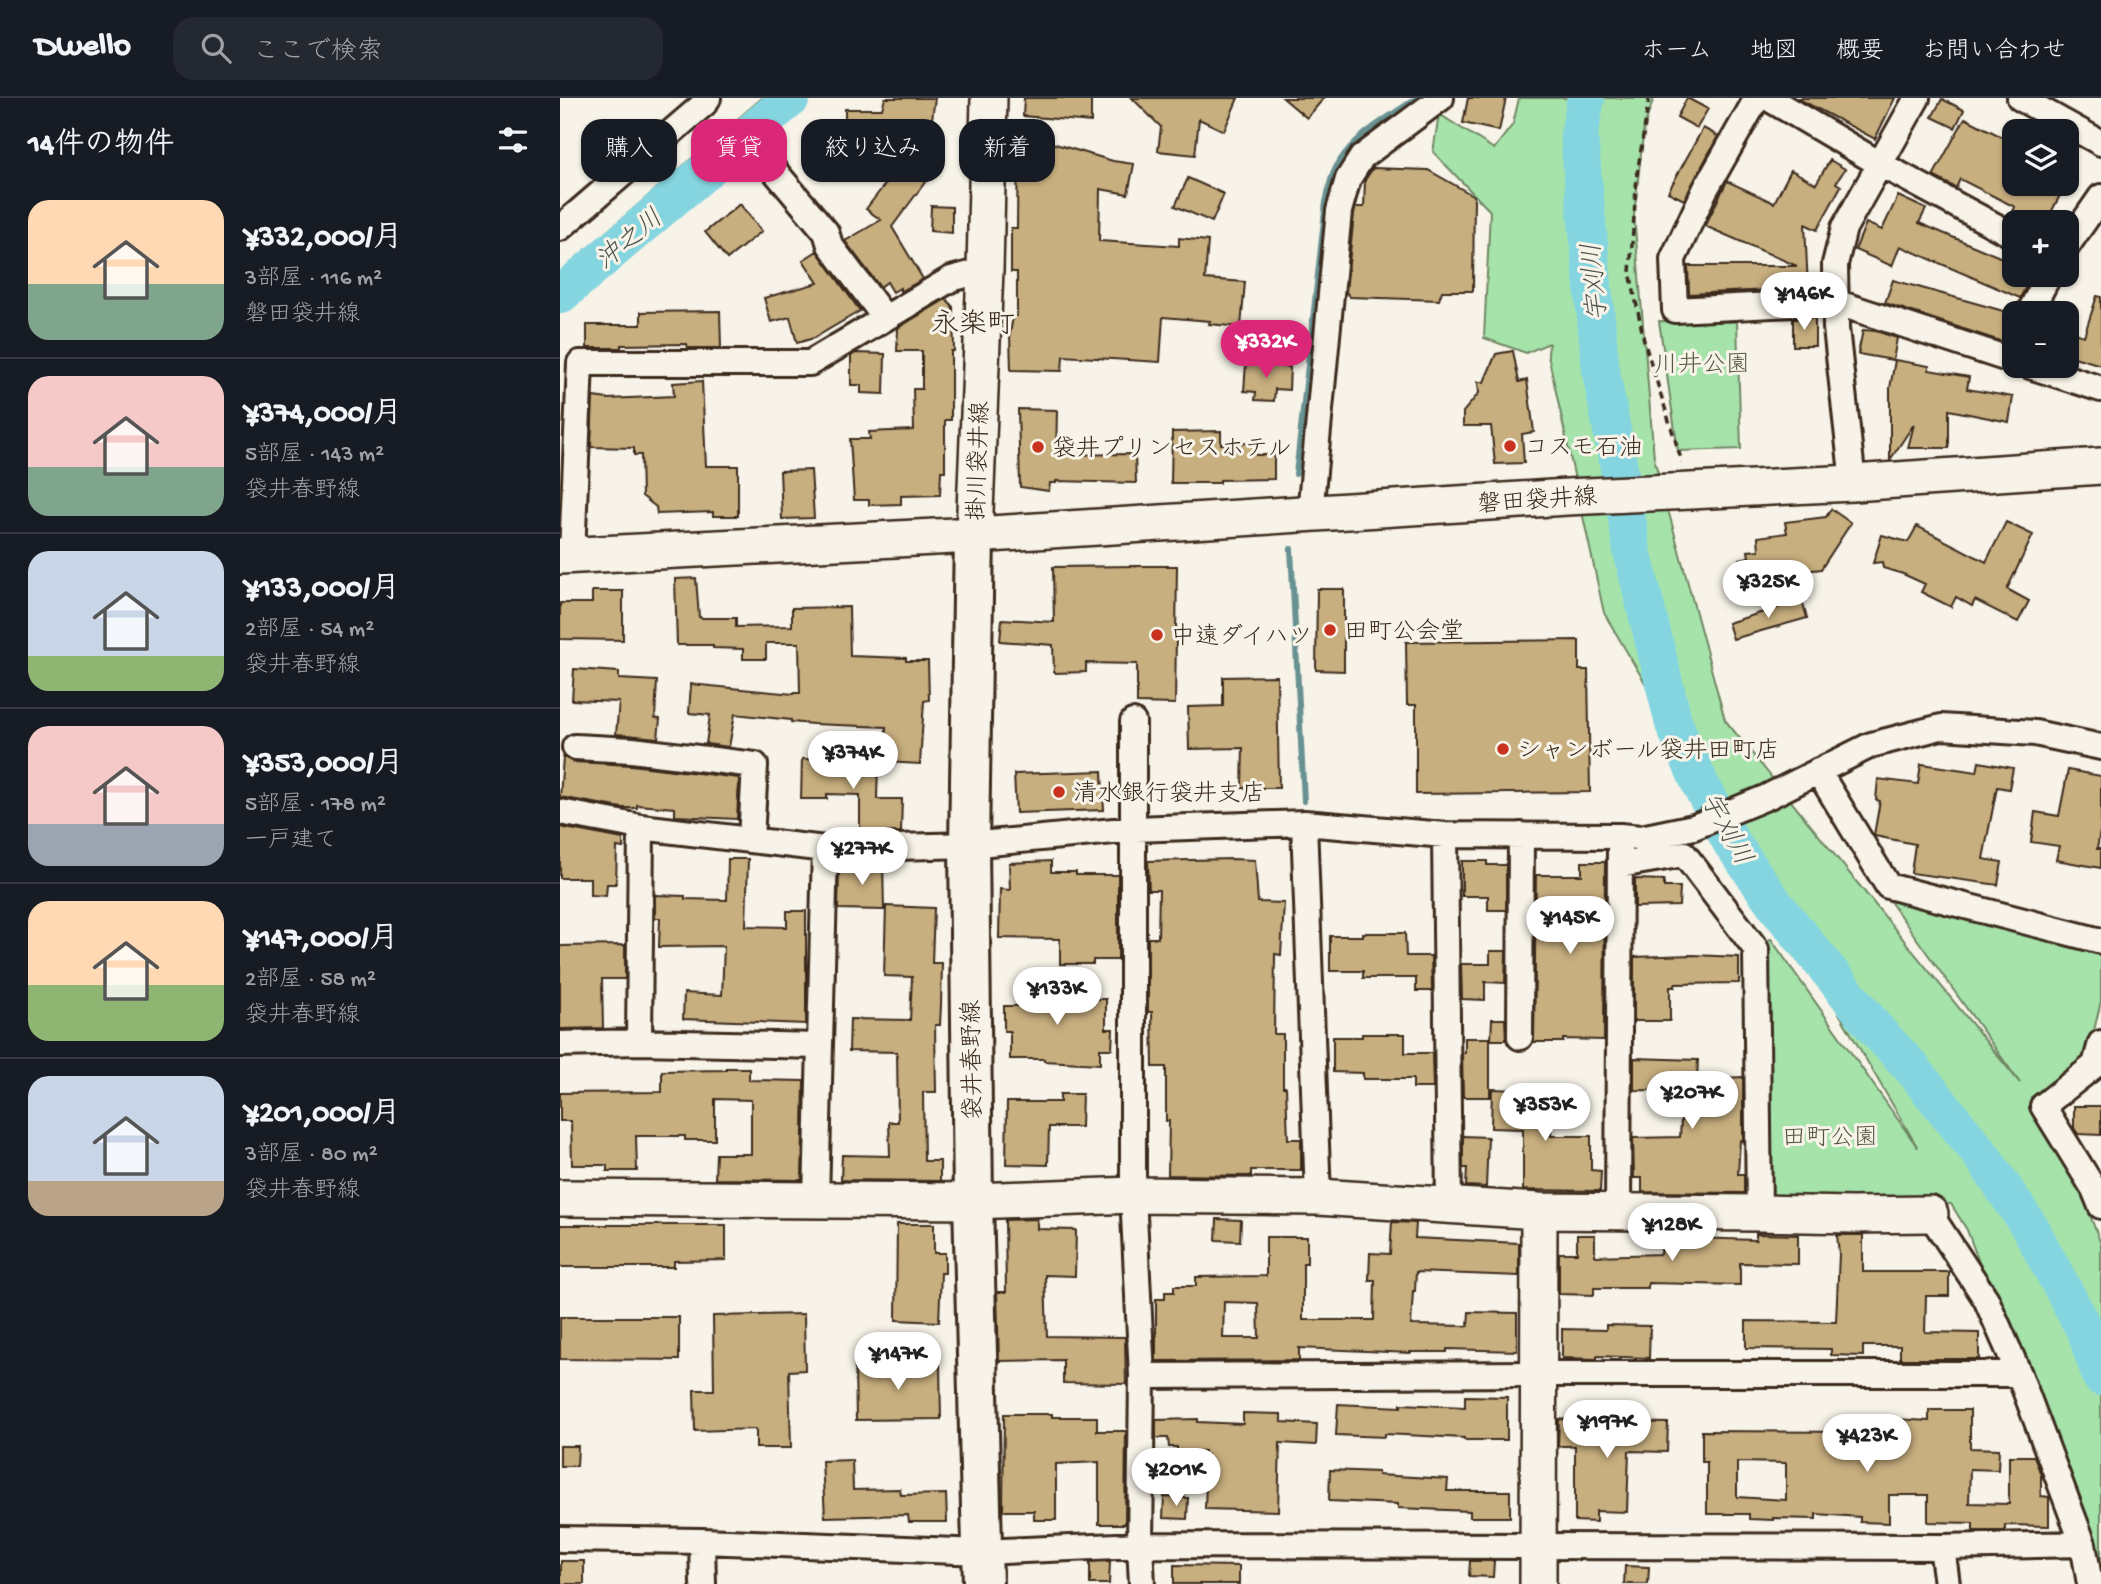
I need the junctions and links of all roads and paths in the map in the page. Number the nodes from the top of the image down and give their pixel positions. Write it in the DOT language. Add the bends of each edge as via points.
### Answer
graph roads {
  1 [pos="708,98"];
  2 [pos="989,98"];
  3 [pos="1441,98"];
  4 [pos="1649,98"];
  5 [pos="1757,98"];
  6 [pos="1768,98"];
  7 [pos="1917,98"];
  8 [pos="2020,98"];
  9 [pos="2101,143"];
  10 [pos="1880,164"];
  11 [pos="784,182"];
  12 [pos="2101,197"];
  13 [pos="560,228"];
  14 [pos="2079,229"];
  15 [pos="2002,230"];
  16 [pos="985,270"];
  17 [pos="1836,302"];
  18 [pos="886,318"];
  19 [pos="2002,350"];
  20 [pos="2067,378"];
  21 [pos="2101,389"];
  22 [pos="2101,466"];
  23 [pos="1853,482"];
  24 [pos="1679,490"];
  25 [pos="1310,513"];
  26 [pos="974,535"];
  27 [pos="566,555"];
  28 [pos="1133,722"];
  29 [pos="575,747"];
  30 [pos="2101,747"];
  31 [pos="1818,771"];
  32 [pos="560,812"];
  33 [pos="1304,823"];
  34 [pos="641,827"];
  35 [pos="1134,829"];
  36 [pos="1445,835"];
  37 [pos="1521,835"];
  38 [pos="1631,837"];
  39 [pos="751,840"];
  40 [pos="969,845"];
  41 [pos="825,849"];
  42 [pos="1620,865"];
  43 [pos="2101,941"];
  44 [pos="1520,1037"];
  45 [pos="639,1042"];
  46 [pos="560,1044"];
  47 [pos="819,1046"];
  48 [pos="2099,1058"];
  49 [pos="1133,1195"];
  50 [pos="1318,1197"];
  51 [pos="560,1198"];
  52 [pos="816,1200"];
  53 [pos="973,1201"];
  54 [pos="1449,1205"];
  55 [pos="2101,1206"];
  56 [pos="1539,1211"];
  57 [pos="1618,1212"];
  58 [pos="1759,1213"];
  59 [pos="1930,1214"];
  60 [pos="1538,1374"];
  61 [pos="2019,1374"];
  62 [pos="1142,1376"];
  63 [pos="560,1539"];
  64 [pos="702,1541"];
  65 [pos="2083,1544"];
  66 [pos="1140,1545"];
  67 [pos="1539,1546"];
  68 [pos="1942,1547"];
  69 [pos="982,1568"];
  70 [pos="703,1584"];
  71 [pos="1142,1584"];
  72 [pos="1538,1584"];
  73 [pos="1947,1584"];
  74 [pos="2090,1584"];
  1 -- 13 [label="street"];
  2 -- 16 [label="main road, 掛川袋井線"];
  3 -- 25 [label="street" via="1362,157 1348,179 1339,211"];
  4 -- 24 [label="path" via="1637,175 1630,272"];
  5 -- 17 [label="street" via="1672,259 1675,310"];
  6 -- 10 [label="street"];
  7 -- 10 [label="street"];
  8 -- 9 [label="street"];
  10 -- 15 [label="street"];
  10 -- 17 [label="street" via="1843,228 1835,264"];
  11 -- 18 [label="street" via="826,232 830,245"];
  12 -- 14 [label="street"];
  16 -- 18 [label="street" via="951,279"];
  16 -- 26 [label="main road, 掛川袋井線"];
  17 -- 19 [label="street"];
  17 -- 23 [label="street"];
  18 -- 27 [label="street" via="810,363 580,363"];
  20 -- 21 [label="street"];
  22 -- 23 [label="main road, 磐田袋井線"];
  23 -- 24 [label="main road, 磐田袋井線"];
  24 -- 25 [label="main road, 磐田袋井線"];
  25 -- 26 [label="main road, 磐田袋井線"];
  26 -- 27 [label="main road, 掛川袋井線"];
  26 -- 40 [label="main road, 袋井春野線"];
  28 -- 35 [label="street"];
  29 -- 39 [label="street" via="755,765"];
  30 -- 31 [label="street" via="2035,733 1941,727 1871,745"];
  31 -- 38 [label="street" via="1694,827"];
  31 -- 43 [label="street" via="1888,886"];
  32 -- 34 [label="street"];
  33 -- 35 [label="street"];
  33 -- 36 [label="street"];
  33 -- 50 [label="street"];
  34 -- 39 [label="street"];
  34 -- 45 [label="street"];
  35 -- 40 [label="street"];
  35 -- 49 [label="street"];
  36 -- 37 [label="street"];
  36 -- 54 [label="street"];
  37 -- 38 [label="street"];
  37 -- 44 [label="street"];
  38 -- 42 [label="street"];
  39 -- 41 [label="street"];
  40 -- 41 [label="street"];
  40 -- 53 [label="main road, 袋井春野線"];
  41 -- 47 [label="street"];
  42 -- 57 [label="street"];
  42 -- 58 [label="street" via="1684,854 1756,949"];
  45 -- 46 [label="street"];
  45 -- 47 [label="street"];
  47 -- 52 [label="street"];
  48 -- 55 [label="street" via="2043,1106"];
  49 -- 50 [label="main road"];
  49 -- 53 [label="main road"];
  49 -- 62 [label="street"];
  50 -- 54 [label="main road"];
  51 -- 52 [label="main road"];
  52 -- 53 [label="main road"];
  53 -- 69 [label="main road, 袋井春野線"];
  54 -- 56 [label="main road"];
  56 -- 57 [label="main road"];
  56 -- 60 [label="main road"];
  57 -- 58 [label="main road"];
  58 -- 59 [label="main road"];
  59 -- 61 [label="street" via="1986,1299"];
  60 -- 61 [label="street"];
  60 -- 62 [label="street"];
  60 -- 67 [label="main road"];
  61 -- 65 [label="street"];
  62 -- 66 [label="street"];
  63 -- 64 [label="street"];
  64 -- 69 [label="street"];
  64 -- 70 [label="street"];
  65 -- 68 [label="street"];
  65 -- 74 [label="street"];
  66 -- 67 [label="street"];
  66 -- 69 [label="street"];
  66 -- 71 [label="street"];
  67 -- 68 [label="street"];
  67 -- 72 [label="main road"];
  68 -- 73 [label="street"];
}
